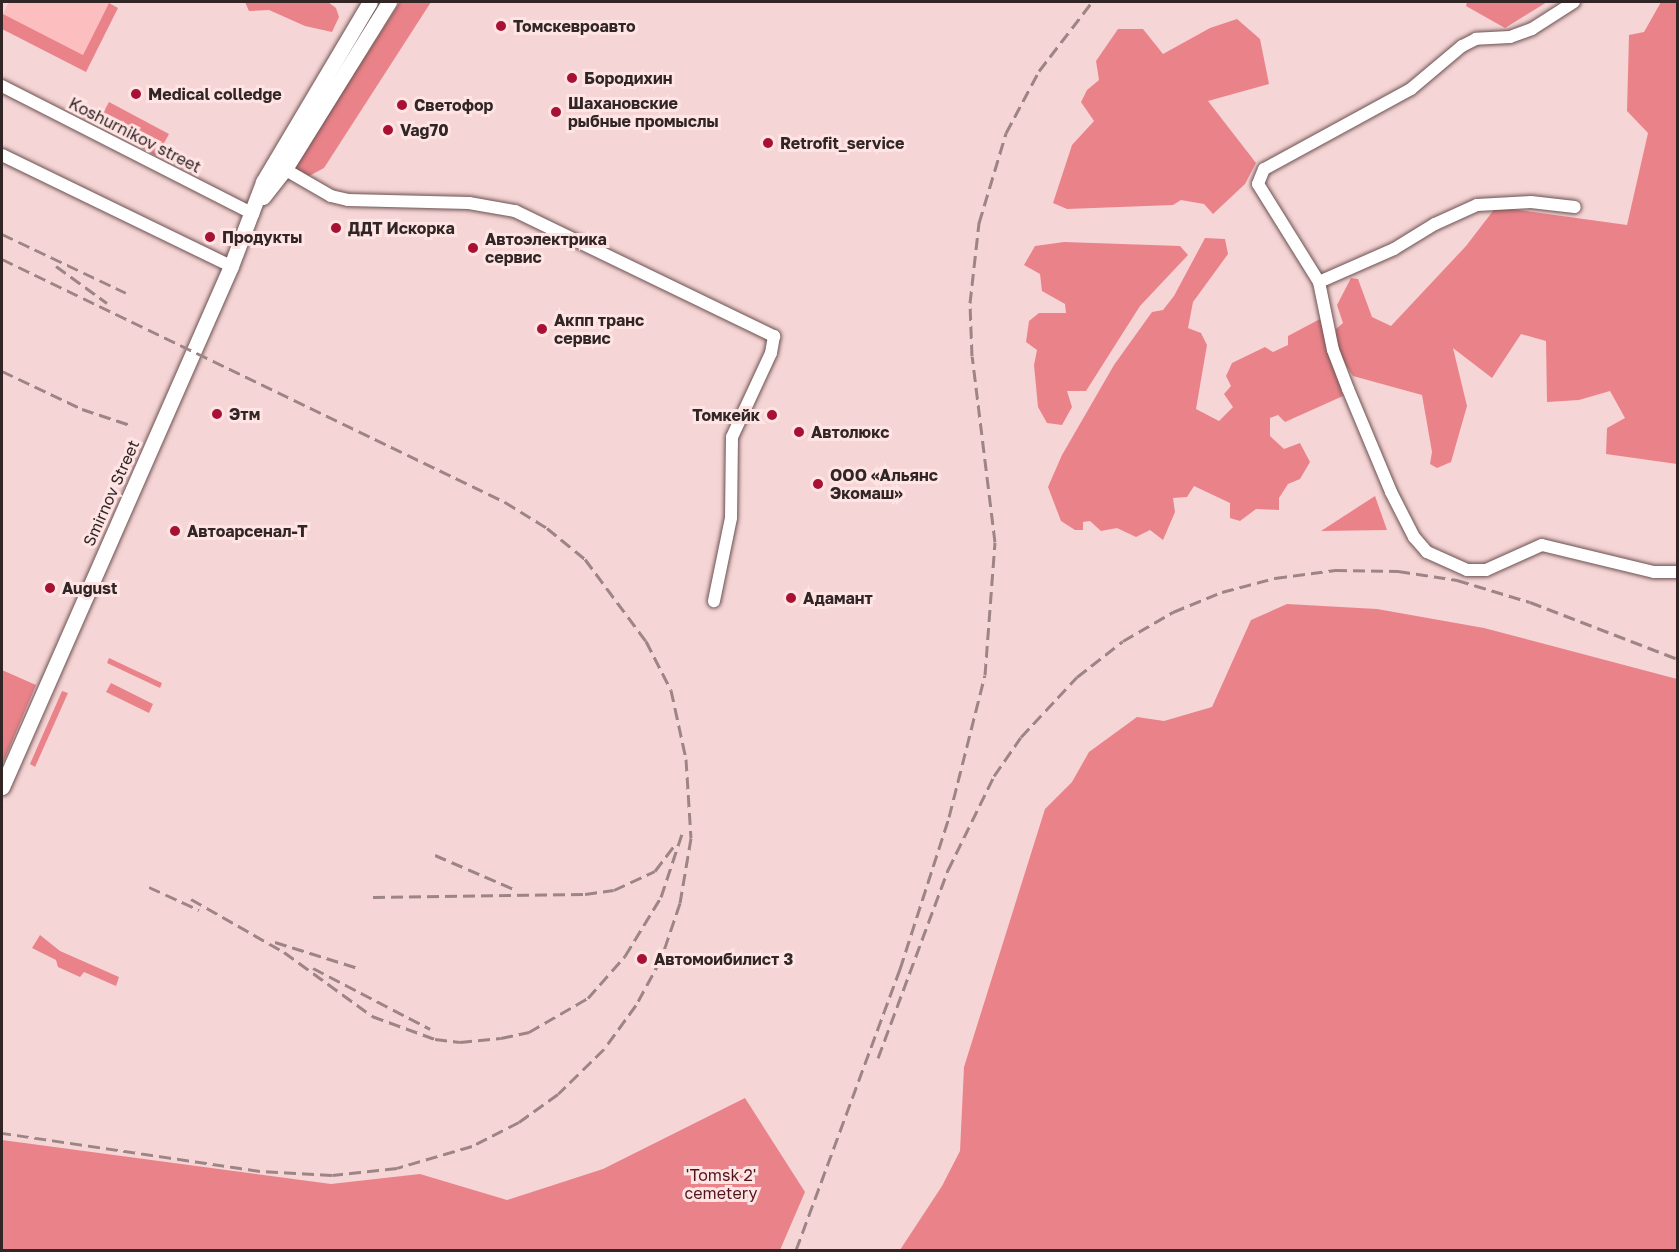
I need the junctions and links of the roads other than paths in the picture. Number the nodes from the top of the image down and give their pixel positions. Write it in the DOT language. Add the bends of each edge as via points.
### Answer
graph roads {
  1 [pos="370,2"];
  2 [pos="389,2"];
  3 [pos="1574,2"];
  4 [pos="2,86"];
  5 [pos="2,155"];
  6 [pos="279,166"];
  7 [pos="1575,207"];
  8 [pos="255,209"];
  9 [pos="231,266"];
  10 [pos="1319,282"];
  11 [pos="1677,572"];
  12 [pos="714,601"];
  13 [pos="2,787"];
  1 -- 6 [label="main road, Smirnov Street"];
  2 -- 6 [label="main road, Smirnov Street"];
  3 -- 10 [label="street" via="1532,29 1510,37 1476,39 1462,46 1411,89 1264,169 1258,184"];
  4 -- 8 [label="street, Koshurnikov street"];
  5 -- 9 [label="street"];
  6 -- 8 [label="main road, Smirnov Street"];
  6 -- 12 [label="street" via="331,196 348,200 469,203 515,211 774,336 771,353 732,437 731,518"];
  7 -- 10 [label="street" via="1531,202 1477,205 1394,249"];
  8 -- 9 [label="main road, Smirnov Street"];
  9 -- 13 [label="main road, Smirnov Street"];
  10 -- 11 [label="street" via="1333,351 1348,389 1390,492 1414,537 1427,552 1467,570 1498,566 1542,545 1654,572"];
}
